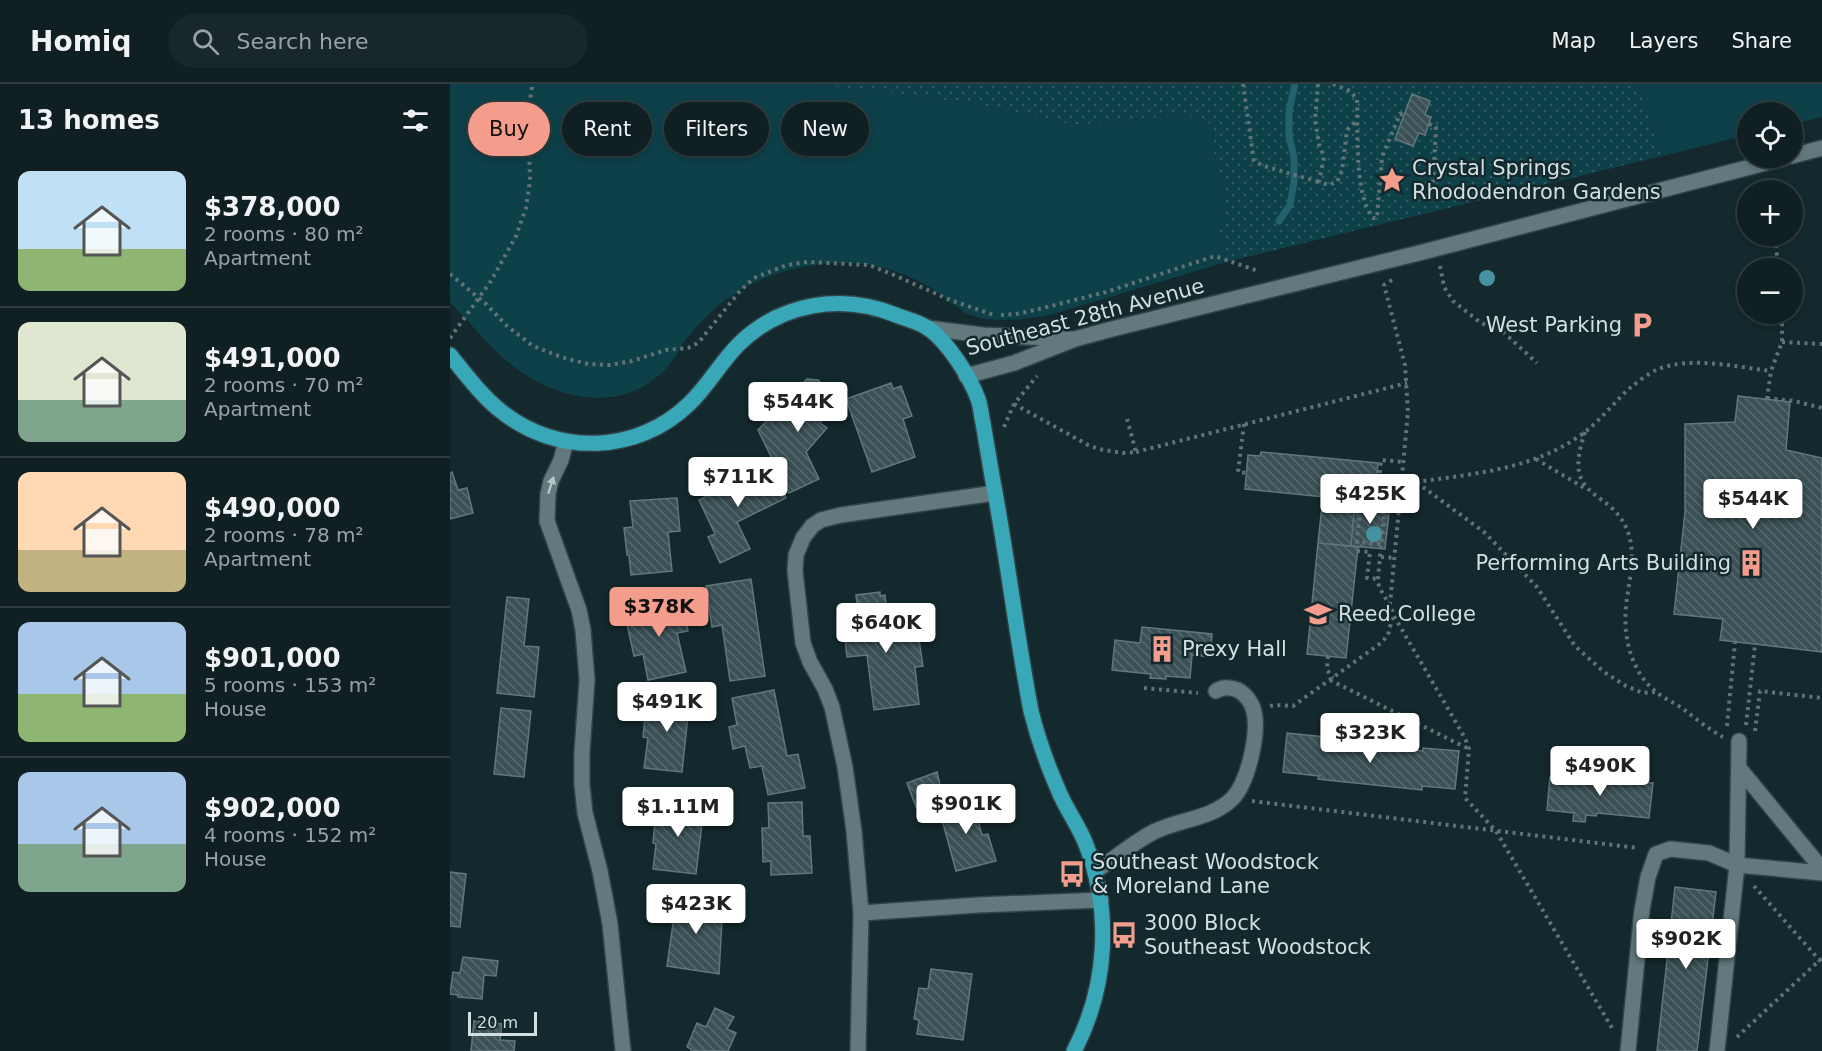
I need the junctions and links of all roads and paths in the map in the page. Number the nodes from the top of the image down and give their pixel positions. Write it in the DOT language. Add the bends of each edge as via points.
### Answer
graph roads {
  1 [pos="1243,84"];
  2 [pos="1318,84"];
  3 [pos="1333,84"];
  4 [pos="532,87"];
  5 [pos="1404,115"];
  6 [pos="1358,120"];
  7 [pos="1429,124"];
  8 [pos="1822,148"];
  9 [pos="1803,153"];
  10 [pos="1746,168"];
  11 [pos="1318,182"];
  12 [pos="1433,185"];
  13 [pos="1437,247"];
  14 [pos="1440,266"];
  15 [pos="1433,268"];
  16 [pos="1258,270"];
  17 [pos="450,274"];
  18 [pos="1395,278"];
  19 [pos="479,298"];
  20 [pos="1782,324"];
  21 [pos="927,328"];
  22 [pos="450,338"];
  23 [pos="1075,339"];
  24 [pos="1782,342"];
  25 [pos="1822,344"];
  26 [pos="450,355"];
  27 [pos="1537,363"];
  28 [pos="1041,371"];
  29 [pos="1772,371"];
  30 [pos="966,376"];
  31 [pos="1407,383"];
  32 [pos="1014,404"];
  33 [pos="1822,408"];
  34 [pos="1127,419"];
  35 [pos="1244,424"];
  36 [pos="1003,431"];
  37 [pos="1585,432"];
  38 [pos="566,442"];
  39 [pos="1136,452"];
  40 [pos="1536,458"];
  41 [pos="1404,462"];
  42 [pos="1246,473"];
  43 [pos="1402,482"];
  44 [pos="1416,482"];
  45 [pos="1586,489"];
  46 [pos="995,493"];
  47 [pos="1361,501"];
  48 [pos="1400,501"];
  49 [pos="1360,510"];
  50 [pos="1382,544"];
  51 [pos="1358,551"];
  52 [pos="1381,557"];
  53 [pos="1394,558"];
  54 [pos="1378,579"];
  55 [pos="1390,604"];
  56 [pos="1393,614"];
  57 [pos="1735,642"];
  58 [pos="1755,645"];
  59 [pos="1328,656"];
  60 [pos="1331,679"];
  61 [pos="1144,688"];
  62 [pos="1216,691"];
  63 [pos="1656,692"];
  64 [pos="1822,698"];
  65 [pos="1254,711"];
  66 [pos="1742,738"];
  67 [pos="1469,749"];
  68 [pos="1739,768"];
  69 [pos="1232,799"];
  70 [pos="1496,831"];
  71 [pos="1656,854"];
  72 [pos="1737,865"];
  73 [pos="1095,871"];
  74 [pos="1822,871"];
  75 [pos="1101,900"];
  76 [pos="861,913"];
  77 [pos="1821,960"];
  78 [pos="1724,1047"];
  79 [pos="1628,1049"];
  80 [pos="623,1051"];
  81 [pos="858,1051"];
  82 [pos="1074,1051"];
  1 -- 11 [label="path" via="1254,161"];
  2 -- 11 [label="path" via="1315,120 1324,157"];
  3 -- 6 [label="path" via="1350,91 1357,99"];
  4 -- 19 [label="path" via="526,208 516,236"];
  5 -- 6 [label="path" via="1400,114 1382,157 1377,218 1369,214 1360,187"];
  6 -- 11 [label="path" via="1347,130 1337,182"];
  7 -- 12 [label="path" via="1436,127"];
  8 -- 9 [label="street"];
  10 -- 13 [label="street, Southeast 28th Avenue"];
  13 -- 14 [label="path"];
  13 -- 23 [label="street, Southeast 28th Avenue"];
  14 -- 15 [label="path"];
  14 -- 27 [label="path" via="1444,287 1453,301 1481,323 1501,330"];
  16 -- 19 [label="path" via="1215,256 1106,292 1016,314 994,315 869,266 807,262 754,278 698,343 610,365 588,364 532,346"];
  17 -- 19 [label="path"];
  18 -- 31 [label="path" via="1384,285"];
  19 -- 22 [label="path"];
  20 -- 24 [label="path"];
  21 -- 23 [label="street"];
  21 -- 30 [label="main road, Southeast 28th Avenue" via="945,345"];
  21 -- 38 [label="main road, Southeast 28th Avenue" via="871,307 843,304 795,310 773,318 737,345 688,406 657,428 604,444"];
  23 -- 30 [label="street, Southeast 28th Avenue" via="1035,356"];
  24 -- 25 [label="path"];
  24 -- 29 [label="path"];
  26 -- 38 [label="main road, Southeast 28th Avenue" via="501,411 537,434"];
  28 -- 32 [label="path"];
  29 -- 33 [label="path" via="1767,399"];
  29 -- 37 [label="path" via="1696,363 1665,367 1634,385"];
  30 -- 46 [label="main road" via="978,399"];
  31 -- 35 [label="path"];
  31 -- 41 [label="path"];
  32 -- 36 [label="path"];
  32 -- 39 [label="path" via="1088,445"];
  34 -- 39 [label="path"];
  35 -- 39 [label="path"];
  35 -- 42 [label="path" via="1238,472"];
  37 -- 40 [label="path"];
  37 -- 45 [label="path" via="1577,458"];
  80 -- 38 [label="street, one-way" via="610,924 582,785 587,680 583,630 547,511 551,482"];
  40 -- 44 [label="path" via="1495,471"];
  40 -- 45 [label="path"];
  41 -- 43 [label="path"];
  41 -- 48 [label="path" via="1381,460 1377,501"];
  43 -- 44 [label="path"];
  43 -- 48 [label="path"];
  44 -- 63 [label="path" via="1484,532 1520,568 1575,646 1604,672 1643,693"];
  45 -- 63 [label="path" via="1621,517 1630,538 1626,636 1634,662"];
  46 -- 73 [label="main road" via="1035,730"];
  46 -- 76 [label="street" via="821,520 803,538 796,555 803,643 832,707 845,767"];
  47 -- 49 [label="path"];
  48 -- 53 [label="path"];
  49 -- 50 [label="path" via="1384,513"];
  49 -- 50 [label="path" via="1357,542"];
  50 -- 52 [label="path"];
  51 -- 54 [label="path" via="1370,552 1367,578"];
  52 -- 53 [label="path"];
  52 -- 54 [label="path"];
  53 -- 55 [label="path"];
  54 -- 55 [label="path"];
  55 -- 56 [label="path"];
  56 -- 60 [label="path" via="1385,640"];
  56 -- 67 [label="path"];
  57 -- 63 [label="path" via="1726,739"];
  58 -- 66 [label="path"];
  59 -- 60 [label="path"];
  60 -- 65 [label="path" via="1293,706 1275,705"];
  60 -- 67 [label="path"];
  61 -- 62 [label="path" via="1207,694"];
  62 -- 65 [label="street" via="1222,687 1239,691"];
  64 -- 66 [label="path" via="1760,691 1753,743"];
  65 -- 69 [label="street" via="1250,766"];
  66 -- 68 [label="street"];
  67 -- 70 [label="path" via="1465,798"];
  68 -- 72 [label="street"];
  68 -- 74 [label="street"];
  69 -- 70 [label="path"];
  69 -- 73 [label="street" via="1212,812 1149,834"];
  70 -- 71 [label="path" via="1646,849"];
  70 -- 79 [label="path"];
  71 -- 72 [label="street" via="1670,849 1708,853"];
  71 -- 79 [label="street" via="1642,910"];
  72 -- 74 [label="street"];
  72 -- 77 [label="path"];
  72 -- 78 [label="street"];
  73 -- 75 [label="main road"];
  75 -- 76 [label="street"];
  75 -- 82 [label="main road" via="1104,927 1099,981"];
  76 -- 81 [label="street"];
  77 -- 78 [label="path"];
}
